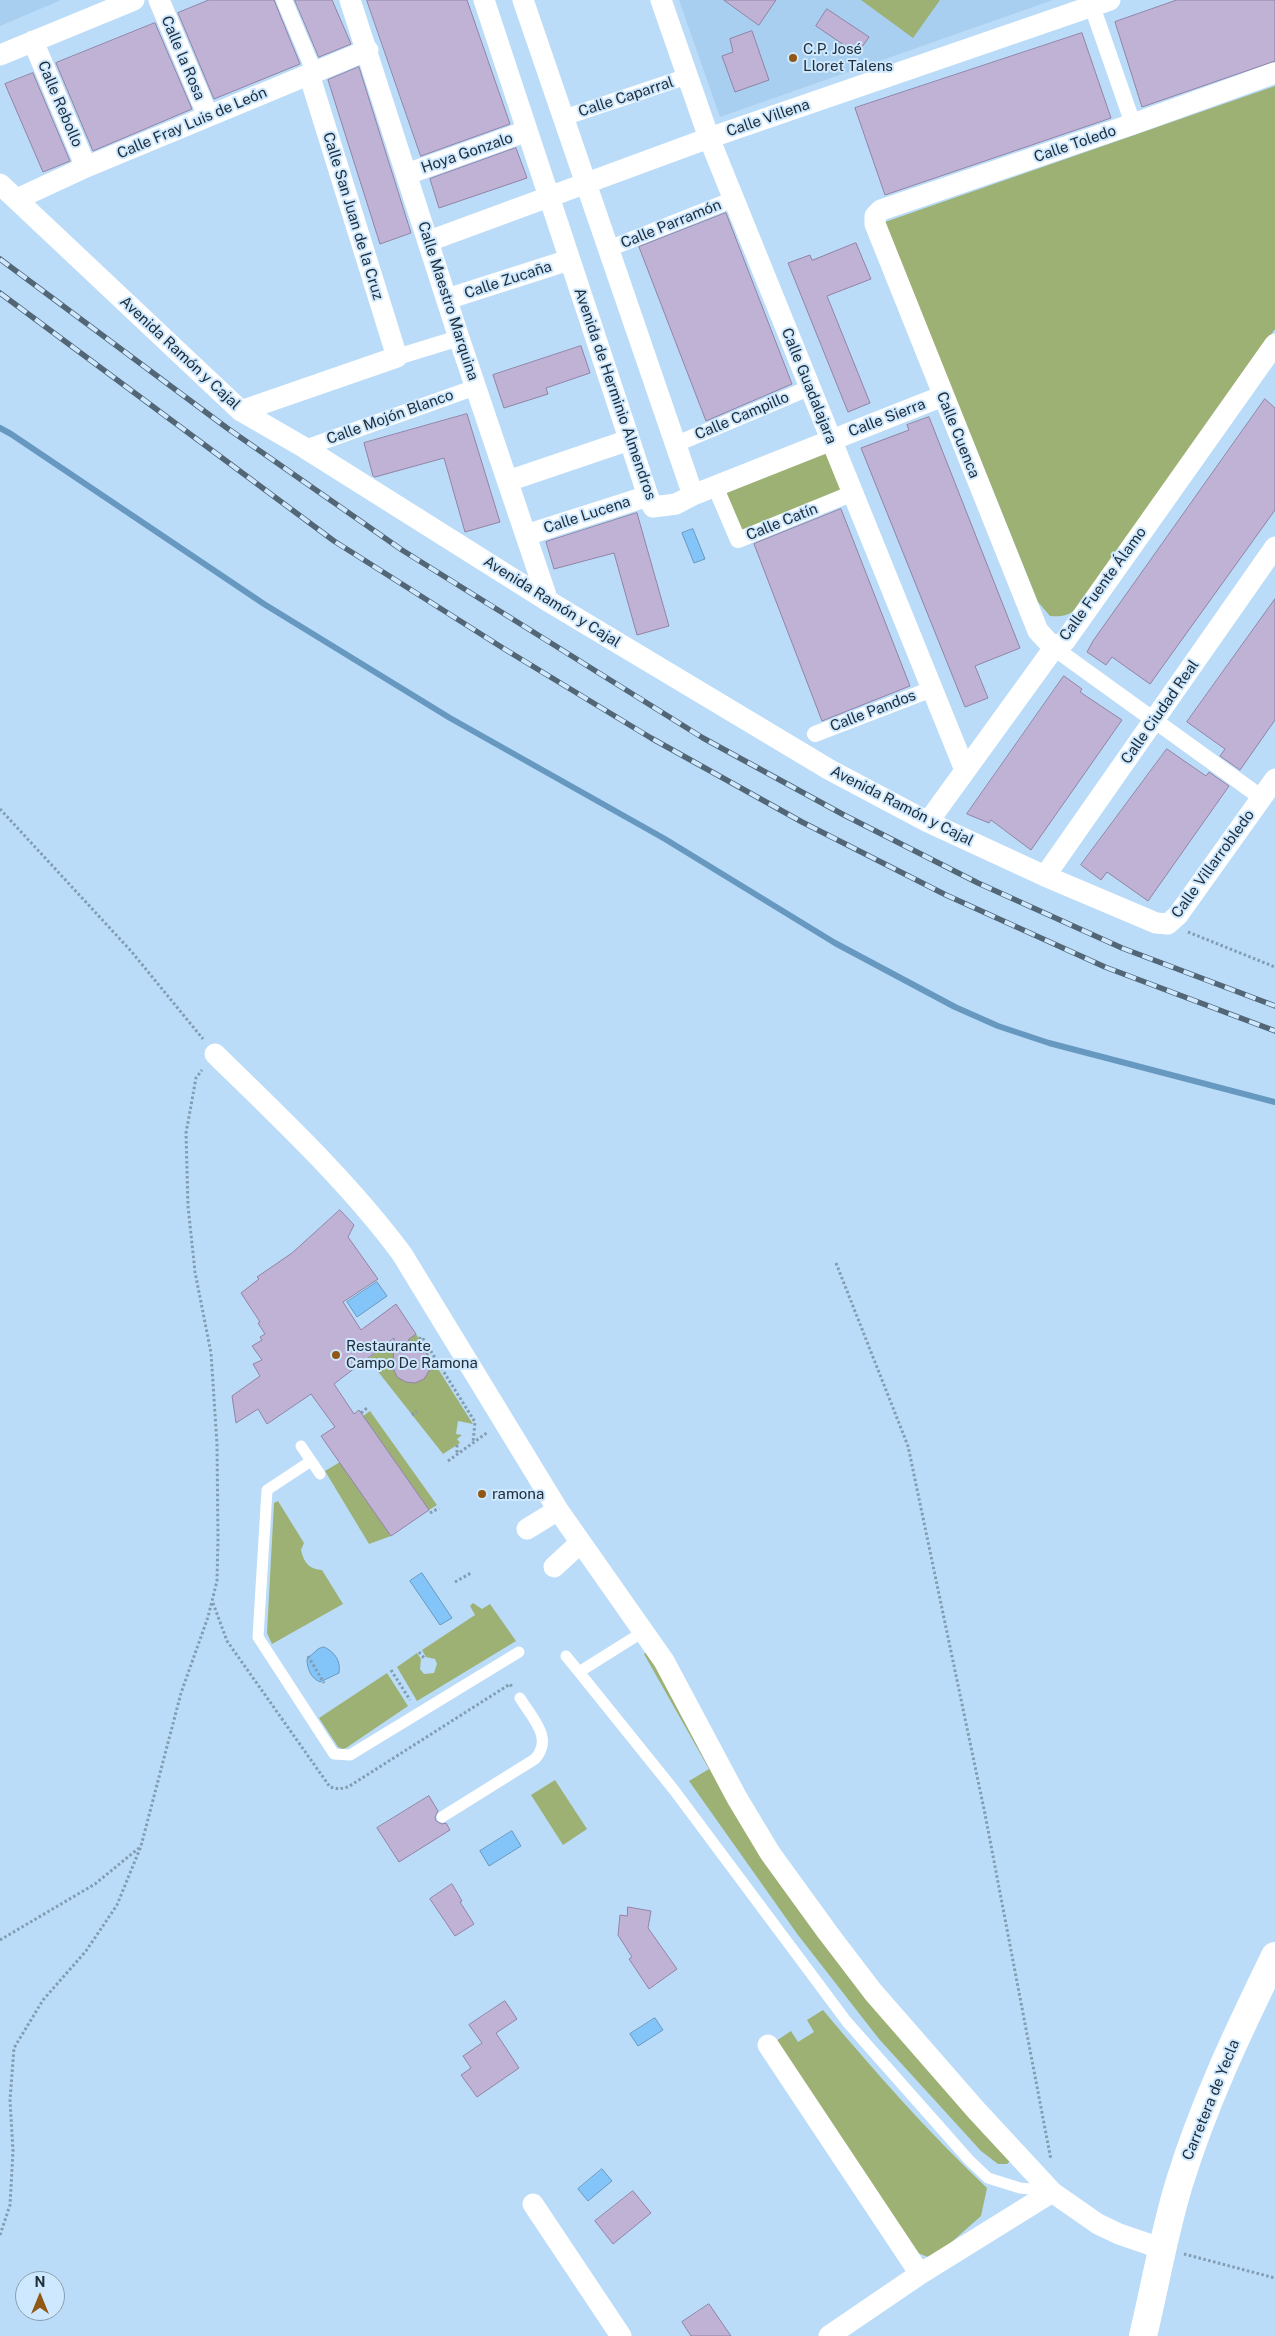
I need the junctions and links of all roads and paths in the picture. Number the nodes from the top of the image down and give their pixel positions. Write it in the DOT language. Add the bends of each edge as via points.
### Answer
graph roads {
  1 [pos="134,0"];
  2 [pos="159,0"];
  3 [pos="284,0"];
  4 [pos="350,0"];
  5 [pos="484,0"];
  6 [pos="523,0"];
  7 [pos="661,0"];
  8 [pos="1101,3"];
  9 [pos="34,41"];
  10 [pos="368,50"];
  11 [pos="0,55"];
  12 [pos="1275,73"];
  13 [pos="309,74"];
  14 [pos="688,76"];
  15 [pos="208,116"];
  16 [pos="563,118"];
  17 [pos="1133,124"];
  18 [pos="527,132"];
  19 [pos="709,138"];
  20 [pos="86,167"];
  21 [pos="407,174"];
  22 [pos="585,183"];
  23 [pos="0,184"];
  24 [pos="548,197"];
  25 [pos="17,199"];
  26 [pos="734,199"];
  27 [pos="875,216"];
  28 [pos="428,241"];
  29 [pos="608,249"];
  30 [pos="570,260"];
  31 [pos="447,299"];
  32 [pos="459,338"];
  33 [pos="1272,354"];
  34 [pos="397,357"];
  35 [pos="476,387"];
  36 [pos="809,388"];
  37 [pos="943,396"];
  38 [pos="241,411"];
  39 [pos="831,439"];
  40 [pos="629,440"];
  41 [pos="674,444"];
  42 [pos="305,448"];
  43 [pos="508,481"];
  44 [pos="715,486"];
  45 [pos="853,493"];
  46 [pos="693,495"];
  47 [pos="648,496"];
  48 [pos="526,535"];
  49 [pos="1275,548"];
  50 [pos="548,601"];
  51 [pos="1054,648"];
  52 [pos="932,689"];
  53 [pos="1154,720"];
  54 [pos="815,734"];
  55 [pos="965,770"];
  56 [pos="1275,779"];
  57 [pos="1262,798"];
  58 [pos="0,809"];
  59 [pos="928,822"];
  60 [pos="1045,876"];
  61 [pos="1168,924"];
  62 [pos="1275,968"];
  63 [pos="215,1054"];
  64 [pos="836,1263"];
  65 [pos="420,1339"];
  66 [pos="382,1366"];
  67 [pos="374,1368"];
  68 [pos="367,1408"];
  69 [pos="417,1411"];
  70 [pos="361,1413"];
  71 [pos="412,1415"];
  72 [pos="492,1430"];
  73 [pos="473,1443"];
  74 [pos="457,1445"];
  75 [pos="301,1446"];
  76 [pos="458,1454"];
  77 [pos="311,1461"];
  78 [pos="448,1461"];
  79 [pos="320,1474"];
  80 [pos="439,1508"];
  81 [pos="558,1510"];
  82 [pos="430,1513"];
  83 [pos="527,1529"];
  84 [pos="580,1542"];
  85 [pos="554,1567"];
  86 [pos="471,1573"];
  87 [pos="455,1582"];
  88 [pos="212,1602"];
  89 [pos="641,1633"];
  90 [pos="420,1652"];
  91 [pos="519,1652"];
  92 [pos="308,1656"];
  93 [pos="566,1656"];
  94 [pos="425,1660"];
  95 [pos="392,1670"];
  96 [pos="578,1672"];
  97 [pos="324,1683"];
  98 [pos="520,1698"];
  99 [pos="419,1713"];
  100 [pos="442,1816"];
  101 [pos="141,1846"];
  102 [pos="0,1940"];
  103 [pos="1275,1956"];
  104 [pos="768,2046"];
  105 [pos="1052,2192"];
  106 [pos="533,2204"];
  107 [pos="0,2235"];
  108 [pos="1163,2248"];
  109 [pos="920,2274"];
  110 [pos="1275,2278"];
  111 [pos="621,2336"];
  112 [pos="829,2336"];
  113 [pos="1143,2336"];
  1 -- 9 [label="street"];
  2 -- 15 [label="street, Calle la Rosa"];
  3 -- 13 [label="street" via="311,64"];
  4 -- 10 [label="street, Calle Maestro Marquina"];
  5 -- 18 [label="street, Avenida de Herminio Almendros"];
  6 -- 16 [label="street"];
  7 -- 14 [label="street, Calle Guadalajara"];
  8 -- 17 [label="street"];
  8 -- 19 [label="street, Calle Villena"];
  9 -- 11 [label="street"];
  9 -- 20 [label="street, Calle Rebollo"];
  10 -- 13 [label="street, Calle Fray Luis de León"];
  10 -- 21 [label="street, Calle Maestro Marquina"];
  12 -- 17 [label="street, Calle Toledo"];
  13 -- 15 [label="street, Calle Fray Luis de León"];
  13 -- 34 [label="street, Calle San Juan de la Cruz"];
  14 -- 16 [label="street, Calle Caparral"];
  14 -- 19 [label="street, Calle Guadalajara"];
  15 -- 20 [label="street, Calle Fray Luis de León"];
  16 -- 22 [label="street"];
  17 -- 27 [label="street, Calle Toledo" via="881,210"];
  18 -- 21 [label="street, Hoya Gonzalo"];
  18 -- 24 [label="street, Avenida de Herminio Almendros"];
  19 -- 22 [label="street, Calle Villena"];
  19 -- 26 [label="street, Calle Guadalajara"];
  20 -- 25 [label="street, Calle Fray Luis de León"];
  21 -- 28 [label="street, Calle Maestro Marquina"];
  22 -- 24 [label="street, Calle Villena"];
  22 -- 29 [label="street"];
  23 -- 25 [label="street, Avenida Ramón y Cajal"];
  24 -- 28 [label="street, Calle Villena"];
  24 -- 30 [label="street, Avenida de Herminio Almendros"];
  25 -- 38 [label="street, Avenida Ramón y Cajal"];
  26 -- 29 [label="street, Calle Parramón"];
  26 -- 36 [label="street, Calle Guadalajara"];
  27 -- 37 [label="street, Calle Cuenca" via="875,224"];
  28 -- 31 [label="street, Calle Maestro Marquina"];
  29 -- 41 [label="street"];
  30 -- 31 [label="street, Calle Zucaña"];
  30 -- 40 [label="street, Avenida de Herminio Almendros"];
  31 -- 32 [label="street, Calle Maestro Marquina"];
  32 -- 34 [label="street"];
  32 -- 35 [label="street, Calle Maestro Marquina"];
  33 -- 51 [label="street, Calle Fuente Álamo" via="1064,641"];
  34 -- 38 [label="street"];
  35 -- 42 [label="street, Calle Mojón Blanco"];
  35 -- 43 [label="street, Calle Maestro Marquina"];
  36 -- 39 [label="street, Calle Guadalajara"];
  36 -- 41 [label="street, Calle Campillo"];
  37 -- 39 [label="street, Calle Sierra"];
  37 -- 51 [label="street, Calle Cuenca" via="1038,631"];
  38 -- 42 [label="street, Avenida Ramón y Cajal"];
  39 -- 44 [label="street, Calle Sierra"];
  39 -- 45 [label="street, Calle Guadalajara"];
  40 -- 43 [label="street"];
  40 -- 47 [label="street, Avenida de Herminio Almendros"];
  41 -- 46 [label="street"];
  42 -- 50 [label="street, Avenida Ramón y Cajal"];
  43 -- 48 [label="street, Calle Maestro Marquina"];
  44 -- 45 [label="street, Calle Catín" via="738,540"];
  44 -- 46 [label="street, Calle Sierra"];
  45 -- 52 [label="street, Calle Guadalajara"];
  46 -- 47 [label="street, Avenida de Herminio Almendros" via="676,504 653,507"];
  47 -- 48 [label="street, Calle Lucena"];
  48 -- 50 [label="street, Calle Maestro Marquina"];
  49 -- 53 [label="street, Calle Ciudad Real"];
  50 -- 59 [label="street, Avenida Ramón y Cajal" via="830,770"];
  51 -- 53 [label="street"];
  51 -- 55 [label="street, Calle Fuente Álamo"];
  52 -- 54 [label="street, Calle Pandos"];
  52 -- 55 [label="street, Calle Guadalajara"];
  53 -- 57 [label="street"];
  53 -- 60 [label="street, Calle Ciudad Real"];
  55 -- 59 [label="street, Calle Fuente Álamo"];
  56 -- 57 [label="street, Calle Villarrobledo"];
  57 -- 61 [label="street, Calle Villarrobledo" via="1178,915"];
  58 -- 63 [label="path" via="131,951"];
  59 -- 60 [label="street, Avenida Ramón y Cajal"];
  60 -- 61 [label="street, Avenida Ramón y Cajal" via="1156,923"];
  61 -- 62 [label="path"];
  63 -- 81 [label="street" via="332,1170 376,1219 416,1276"];
  63 -- 88 [label="path" via="196,1078 186,1133 190,1225 195,1272 211,1353 216,1435 217,1581"];
  64 -- 105 [label="path" via="908,1446 987,1824 1052,2164"];
  65 -- 73 [label="path" via="422,1337 475,1422"];
  66 -- 67 [label="path"];
  68 -- 70 [label="path"];
  69 -- 71 [label="path"];
  72 -- 73 [label="path"];
  73 -- 76 [label="path"];
  74 -- 76 [label="path"];
  75 -- 77 [label="lane"];
  76 -- 78 [label="path"];
  77 -- 79 [label="lane"];
  77 -- 99 [label="lane" via="267,1490 258,1637 334,1754 350,1755"];
  80 -- 82 [label="path"];
  81 -- 83 [label="street"];
  81 -- 84 [label="street"];
  84 -- 85 [label="street"];
  84 -- 89 [label="street"];
  86 -- 87 [label="path"];
  88 -- 98 [label="path" via="227,1641 330,1787 348,1787 510,1684"];
  88 -- 101 [label="path" via="181,1693"];
  89 -- 96 [label="lane"];
  89 -- 105 [label="street" via="688,1704 770,1853 805,1902 873,1992"];
  90 -- 94 [label="path"];
  91 -- 99 [label="lane"];
  92 -- 97 [label="path"];
  93 -- 96 [label="lane"];
  95 -- 99 [label="path"];
  96 -- 105 [label="lane" via="674,1790 847,2022 969,2160 988,2178 1020,2188"];
  98 -- 100 [label="lane" via="544,1739 542,1750 535,1758"];
  101 -- 102 [label="path" via="95,1884"];
  101 -- 107 [label="path" via="117,1905 86,1951 43,2000 14,2048 10,2100 13,2152 10,2206"];
  103 -- 108 [label="main road, Carretera de Yecla" via="1220,2071 1178,2186"];
  104 -- 109 [label="street"];
  105 -- 108 [label="street" via="1098,2224"];
  105 -- 109 [label="street"];
  106 -- 111 [label="street"];
  108 -- 110 [label="path"];
  108 -- 113 [label="main road, Carretera de Yecla"];
  109 -- 112 [label="street"];
}
